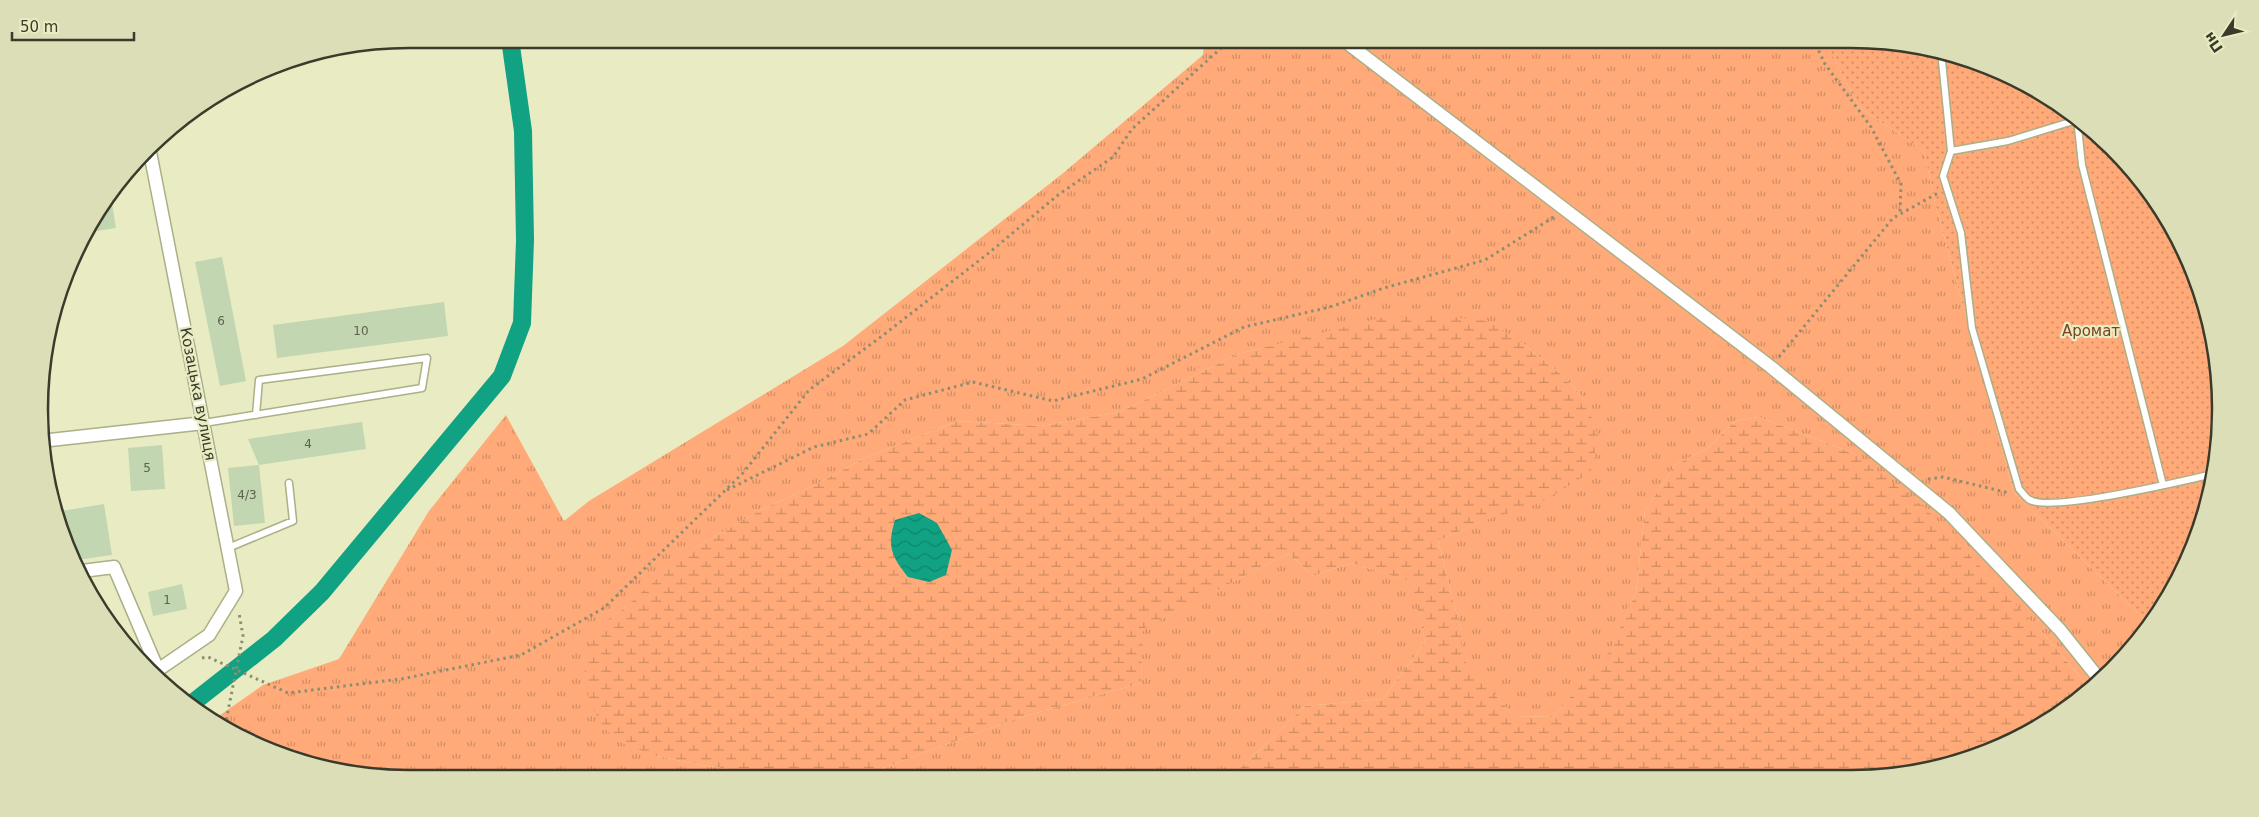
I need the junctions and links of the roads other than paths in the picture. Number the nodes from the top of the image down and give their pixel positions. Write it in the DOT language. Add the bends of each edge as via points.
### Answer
graph roads {
  1 [pos="1354,48"];
  2 [pos="1942,59"];
  3 [pos="2069,121"];
  4 [pos="2079,129"];
  5 [pos="1951,151"];
  6 [pos="151,155"];
  7 [pos="256,415"];
  8 [pos="204,423"];
  9 [pos="49,440"];
  10 [pos="2205,476"];
  11 [pos="288,483"];
  12 [pos="2164,485"];
  13 [pos="228,548"];
  14 [pos="86,570"];
  15 [pos="151,662"];
  16 [pos="159,669"];
  17 [pos="2095,674"];
  1 -- 17 [label="street" via="1771,368 1949,513 2060,630"];
  2 -- 5 [label="lane"];
  3 -- 5 [label="lane" via="2008,141"];
  4 -- 12 [label="lane" via="2082,165"];
  5 -- 12 [label="lane" via="1943,176 1961,233 1972,328 2019,489 2031,500 2045,502 2122,495"];
  6 -- 8 [label="street, Козацька вулиця"];
  7 -- 7 [label="lane" via="422,388 428,358 259,380"];
  7 -- 8 [label="lane"];
  8 -- 9 [label="street"];
  8 -- 13 [label="street, Козацька вулиця"];
  10 -- 12 [label="lane"];
  11 -- 13 [label="lane" via="293,521"];
  13 -- 16 [label="street, Козацька вулиця" via="236,591 209,635"];
  14 -- 15 [label="street" via="114,567"];
}
